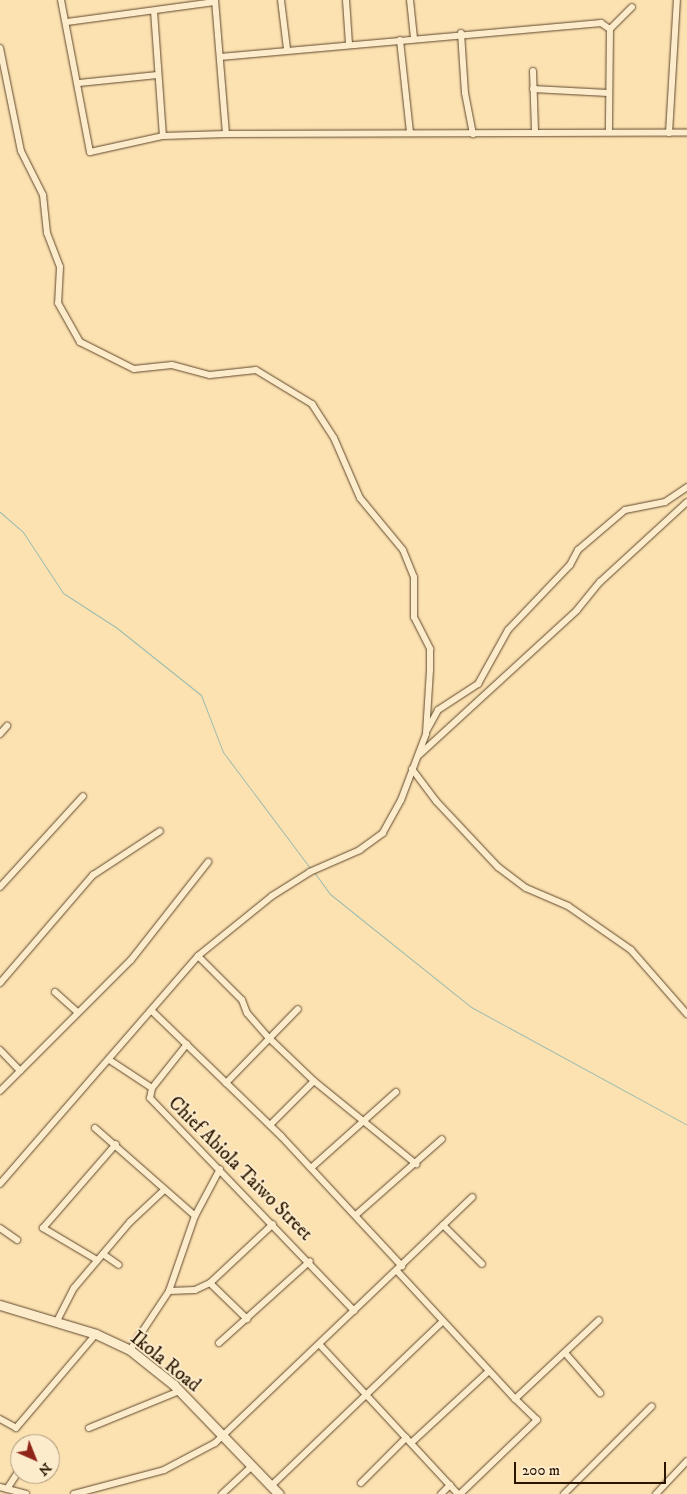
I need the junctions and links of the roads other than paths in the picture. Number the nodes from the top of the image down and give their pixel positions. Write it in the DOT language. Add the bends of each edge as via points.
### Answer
graph roads {
  1 [pos="61,0"];
  2 [pos="281,0"];
  3 [pos="346,0"];
  4 [pos="410,0"];
  5 [pos="677,0"];
  6 [pos="215,1"];
  7 [pos="632,7"];
  8 [pos="154,11"];
  9 [pos="67,22"];
  10 [pos="610,29"];
  11 [pos="461,33"];
  12 [pos="414,38"];
  13 [pos="400,40"];
  14 [pos="349,44"];
  15 [pos="0,48"];
  16 [pos="287,49"];
  17 [pos="220,57"];
  18 [pos="533,71"];
  19 [pos="158,75"];
  20 [pos="79,83"];
  21 [pos="533,89"];
  22 [pos="608,93"];
  23 [pos="609,131"];
  24 [pos="407,132"];
  25 [pos="535,132"];
  26 [pos="687,132"];
  27 [pos="669,133"];
  28 [pos="226,134"];
  29 [pos="473,134"];
  30 [pos="164,136"];
  31 [pos="687,487"];
  32 [pos="687,502"];
  33 [pos="7,726"];
  34 [pos="0,734"];
  35 [pos="426,734"];
  36 [pos="416,758"];
  37 [pos="412,769"];
  38 [pos="83,796"];
  39 [pos="160,830"];
  40 [pos="208,862"];
  41 [pos="0,887"];
  42 [pos="198,956"];
  43 [pos="0,983"];
  44 [pos="55,992"];
  45 [pos="298,1009"];
  46 [pos="152,1011"];
  47 [pos="77,1012"];
  48 [pos="687,1014"];
  49 [pos="269,1038"];
  50 [pos="187,1044"];
  51 [pos="0,1050"];
  52 [pos="111,1061"];
  53 [pos="20,1071"];
  54 [pos="314,1081"];
  55 [pos="226,1083"];
  56 [pos="152,1088"];
  57 [pos="0,1091"];
  58 [pos="396,1092"];
  59 [pos="367,1121"];
  60 [pos="270,1126"];
  61 [pos="95,1128"];
  62 [pos="442,1139"];
  63 [pos="116,1144"];
  64 [pos="416,1164"];
  65 [pos="311,1168"];
  66 [pos="220,1169"];
  67 [pos="0,1184"];
  68 [pos="163,1191"];
  69 [pos="472,1197"];
  70 [pos="357,1214"];
  71 [pos="194,1216"];
  72 [pos="273,1224"];
  73 [pos="443,1225"];
  74 [pos="0,1228"];
  75 [pos="17,1240"];
  76 [pos="103,1254"];
  77 [pos="97,1260"];
  78 [pos="310,1261"];
  79 [pos="482,1264"];
  80 [pos="119,1265"];
  81 [pos="400,1269"];
  82 [pos="210,1283"];
  83 [pos="169,1291"];
  84 [pos="0,1304"];
  85 [pos="354,1311"];
  86 [pos="246,1319"];
  87 [pos="598,1320"];
  88 [pos="57,1321"];
  89 [pos="441,1323"];
  90 [pos="96,1334"];
  91 [pos="219,1343"];
  92 [pos="320,1345"];
  93 [pos="130,1350"];
  94 [pos="566,1354"];
  95 [pos="488,1372"];
  96 [pos="179,1391"];
  97 [pos="600,1393"];
  98 [pos="364,1397"];
  99 [pos="515,1399"];
  100 [pos="652,1406"];
  101 [pos="0,1419"];
  102 [pos="89,1428"];
  103 [pos="222,1436"];
  104 [pos="409,1441"];
  105 [pos="687,1461"];
  106 [pos="252,1466"];
  107 [pos="362,1483"];
  108 [pos="450,1485"];
  109 [pos="271,1486"];
  110 [pos="4,1488"];
  111 [pos="86,1492"];
  112 [pos="26,1494"];
  113 [pos="74,1494"];
  114 [pos="222,1494"];
  115 [pos="279,1494"];
  116 [pos="441,1494"];
  117 [pos="459,1494"];
  118 [pos="564,1494"];
  119 [pos="656,1494"];
  1 -- 9 [label="street"];
  2 -- 16 [label="street"];
  3 -- 14 [label="street"];
  4 -- 12 [label="street"];
  5 -- 27 [label="street"];
  6 -- 8 [label="street"];
  6 -- 17 [label="street"];
  7 -- 10 [label="street"];
  8 -- 9 [label="street"];
  8 -- 19 [label="street"];
  9 -- 20 [label="street"];
  10 -- 11 [label="street" via="602,23"];
  10 -- 22 [label="street"];
  11 -- 12 [label="street"];
  11 -- 29 [label="street" via="464,93"];
  12 -- 13 [label="street"];
  13 -- 14 [label="street"];
  13 -- 24 [label="street"];
  14 -- 16 [label="street"];
  15 -- 35 [label="street" via="21,152 43,195 47,233 60,268 58,295 62,312 80,342 134,368 172,365 210,375 256,370 318,410 360,498 398,542 414,577 414,617 430,649"];
  16 -- 17 [label="street"];
  17 -- 28 [label="street"];
  18 -- 21 [label="street"];
  19 -- 20 [label="street"];
  19 -- 30 [label="street"];
  20 -- 30 [label="street" via="88,152"];
  21 -- 22 [label="street"];
  21 -- 25 [label="street"];
  22 -- 23 [label="street"];
  23 -- 25 [label="street"];
  23 -- 27 [label="street"];
  24 -- 28 [label="street"];
  24 -- 29 [label="street"];
  25 -- 29 [label="street"];
  26 -- 27 [label="street"];
  28 -- 30 [label="street"];
  31 -- 35 [label="street" via="665,502 626,510 578,550 570,566 508,630 478,684 438,710"];
  32 -- 36 [label="street" via="600,582 577,610"];
  33 -- 34 [label="street"];
  35 -- 36 [label="street"];
  36 -- 37 [label="street"];
  37 -- 42 [label="street" via="401,800 382,833 360,850 310,872 272,896"];
  37 -- 48 [label="street" via="436,802 498,867 526,888 568,906 631,950"];
  38 -- 41 [label="street"];
  39 -- 43 [label="street" via="93,875"];
  40 -- 47 [label="street" via="138,952"];
  42 -- 46 [label="street"];
  42 -- 49 [label="street" via="242,1000 247,1013"];
  44 -- 47 [label="street"];
  45 -- 49 [label="street"];
  46 -- 50 [label="street"];
  46 -- 52 [label="street"];
  47 -- 53 [label="street"];
  49 -- 54 [label="street"];
  49 -- 55 [label="street"];
  50 -- 55 [label="street" via="207,1068"];
  50 -- 56 [label="street, Chief Abiola Taiwo Street"];
  51 -- 53 [label="street"];
  52 -- 56 [label="street"];
  52 -- 67 [label="street"];
  53 -- 57 [label="street"];
  54 -- 59 [label="street" via="355,1118"];
  54 -- 60 [label="street"];
  55 -- 60 [label="street"];
  56 -- 66 [label="street, Chief Abiola Taiwo Street" via="152,1102"];
  58 -- 59 [label="street"];
  59 -- 64 [label="street"];
  59 -- 65 [label="street"];
  60 -- 65 [label="street"];
  61 -- 63 [label="street"];
  62 -- 64 [label="street"];
  63 -- 68 [label="street"];
  63 -- 77 [label="street" via="43,1228"];
  64 -- 70 [label="street"];
  65 -- 70 [label="street"];
  66 -- 71 [label="street"];
  66 -- 72 [label="street, Chief Abiola Taiwo Street"];
  68 -- 71 [label="street"];
  68 -- 76 [label="street"];
  69 -- 73 [label="street"];
  70 -- 81 [label="street"];
  71 -- 83 [label="street"];
  72 -- 78 [label="street, Chief Abiola Taiwo Street"];
  72 -- 82 [label="street"];
  73 -- 79 [label="street"];
  73 -- 81 [label="street"];
  74 -- 75 [label="street"];
  76 -- 77 [label="street"];
  76 -- 80 [label="street"];
  77 -- 88 [label="street" via="74,1288"];
  78 -- 85 [label="street, Chief Abiola Taiwo Street"];
  78 -- 86 [label="street"];
  81 -- 85 [label="street"];
  81 -- 89 [label="street"];
  82 -- 83 [label="street" via="195,1290"];
  82 -- 86 [label="street"];
  83 -- 93 [label="street"];
  84 -- 88 [label="street, Ikola Road"];
  85 -- 92 [label="street"];
  86 -- 91 [label="street"];
  87 -- 94 [label="street"];
  88 -- 90 [label="street, Ikola Road"];
  89 -- 95 [label="street"];
  89 -- 98 [label="street"];
  90 -- 93 [label="street, Ikola Road"];
  90 -- 101 [label="street" via="16,1428"];
  92 -- 98 [label="street"];
  92 -- 103 [label="street"];
  93 -- 96 [label="street, Ikola Road"];
  94 -- 97 [label="street"];
  94 -- 99 [label="street"];
  95 -- 99 [label="street"];
  95 -- 104 [label="street"];
  96 -- 102 [label="street"];
  96 -- 103 [label="street, Ikola Road"];
  98 -- 104 [label="street"];
  98 -- 109 [label="street"];
  99 -- 117 [label="street" via="537,1420"];
  100 -- 118 [label="street"];
  103 -- 106 [label="street, Ikola Road"];
  103 -- 111 [label="street" via="164,1470"];
  104 -- 107 [label="street"];
  104 -- 108 [label="street"];
  105 -- 119 [label="street"];
  106 -- 109 [label="street, Ikola Road"];
  106 -- 114 [label="street"];
  108 -- 116 [label="street"];
  108 -- 117 [label="street"];
  109 -- 115 [label="street, Ikola Road"];
  110 -- 112 [label="street"];
  111 -- 113 [label="street"];
}
